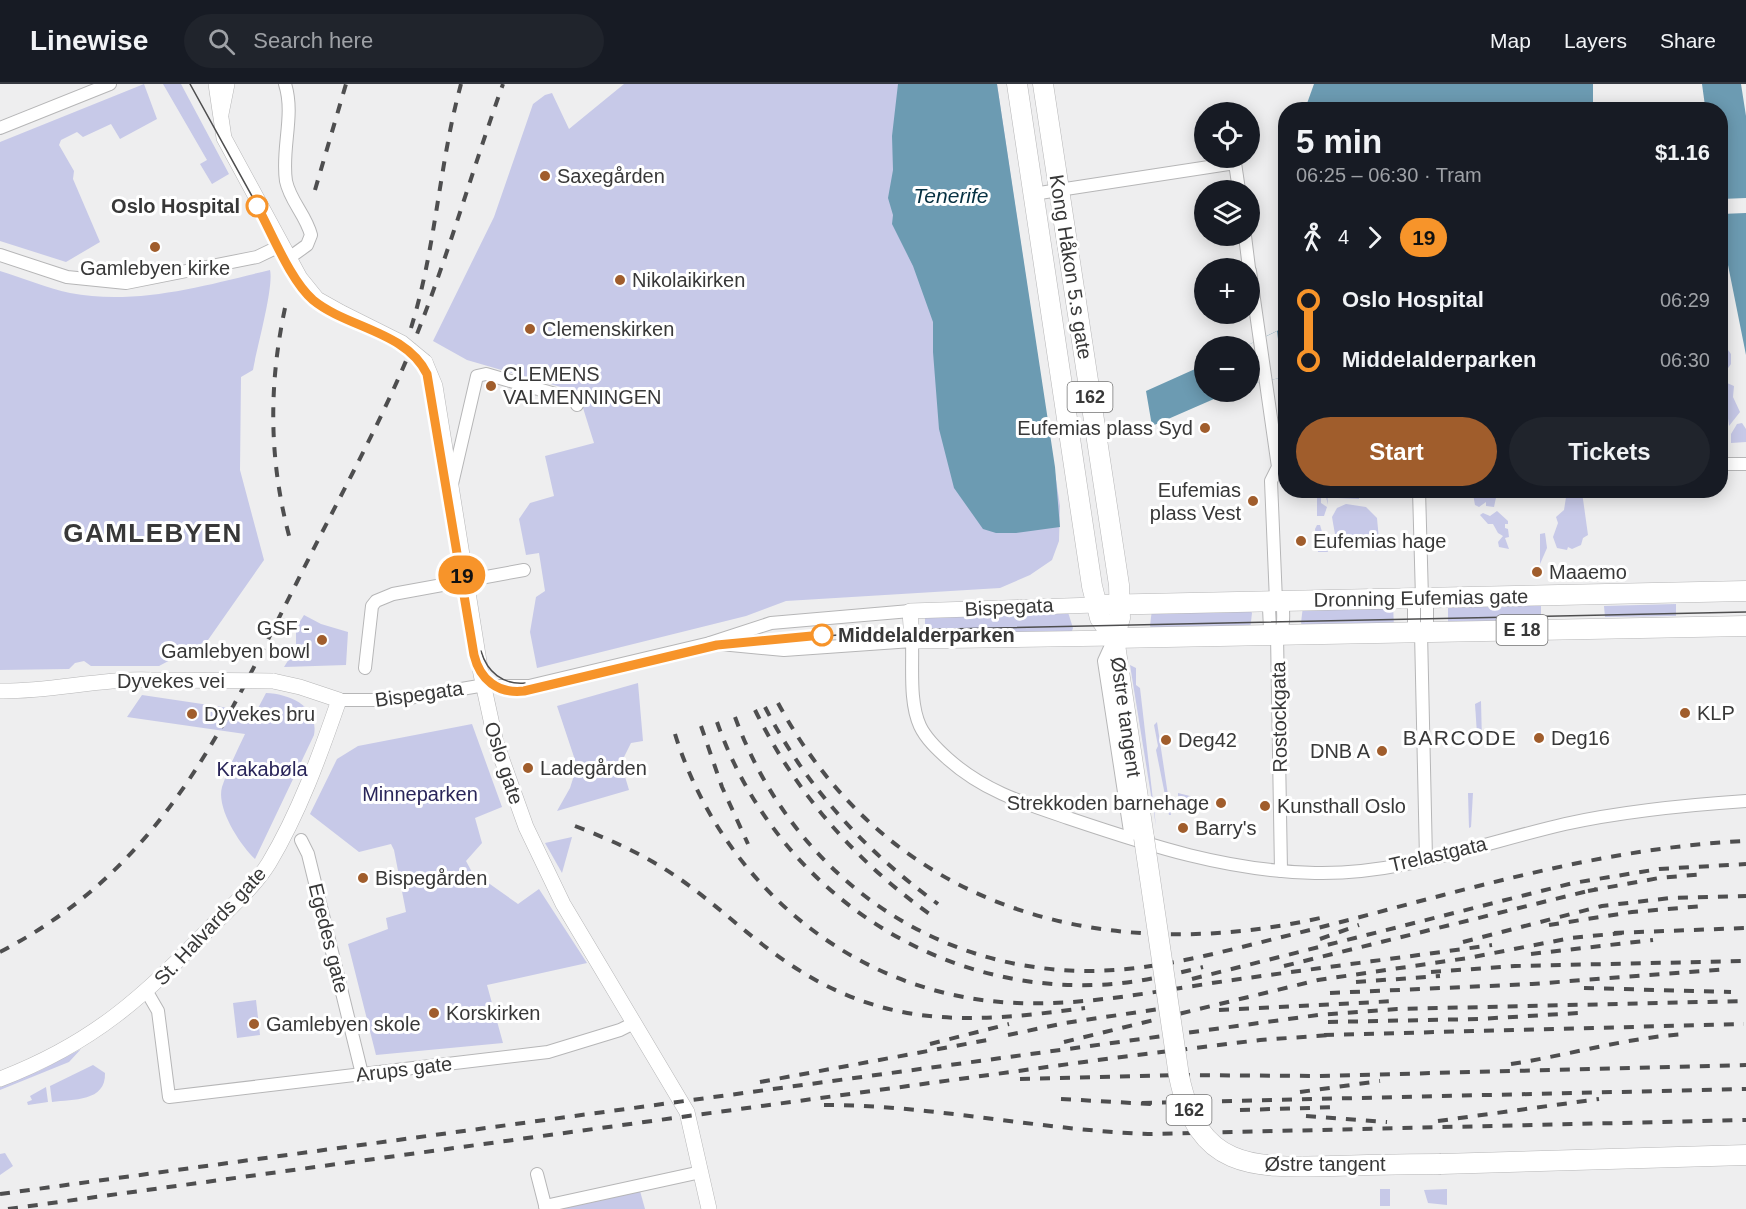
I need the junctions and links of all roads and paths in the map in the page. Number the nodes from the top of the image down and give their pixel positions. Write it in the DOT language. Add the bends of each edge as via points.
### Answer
graph roads {
  1 [pos="110,84"];
  2 [pos="216,84"];
  3 [pos="227,84"];
  4 [pos="285,84"];
  5 [pos="1017,84"];
  6 [pos="1043,84"];
  7 [pos="221,114"];
  8 [pos="0,128"];
  9 [pos="1238,180"];
  10 [pos="1059,190"];
  11 [pos="1034,194"];
  12 [pos="286,252"];
  13 [pos="0,255"];
  14 [pos="1258,324"];
  15 [pos="577,405"];
  16 [pos="1278,443"];
  17 [pos="1728,464"];
  18 [pos="1746,464"];
  19 [pos="1278,472"];
  20 [pos="451,488"];
  21 [pos="1419,498"];
  22 [pos="524,570"];
  23 [pos="466,581"];
  24 [pos="1746,591"];
  25 [pos="1422,598"];
  26 [pos="1276,601"];
  27 [pos="1121,604"];
  28 [pos="1096,605"];
  29 [pos="910,611"];
  30 [pos="1746,626"];
  31 [pos="1421,632"];
  32 [pos="1277,635"];
  33 [pos="1114,638"];
  34 [pos="912,640"];
  35 [pos="710,643"];
  36 [pos="365,668"];
  37 [pos="483,686"];
  38 [pos="0,691"];
  39 [pos="339,700"];
  40 [pos="1746,801"];
  41 [pos="1131,838"];
  42 [pos="301,840"];
  43 [pos="1426,859"];
  44 [pos="1281,871"];
  45 [pos="147,992"];
  46 [pos="634,1023"];
  47 [pos="362,1074"];
  48 [pos="0,1079"];
  49 [pos="1746,1155"];
  50 [pos="701,1172"];
  51 [pos="537,1174"];
  52 [pos="546,1208"];
  53 [pos="709,1209"];
  1 -- 8 [label="street"];
  2 -- 7 [label="street, Oslo gate"];
  3 -- 7 [label="street, Oslo gate"];
  4 -- 12 [label="street" via="286,183 311,235 307,245"];
  5 -- 11 [label="highway, Kong Håkon 5.s gate / 162"];
  6 -- 10 [label="highway, Kong Håkon 5.s gate / 162"];
  7 -- 12 [label="street, Oslo gate" via="224,138"];
  9 -- 10 [label="street" via="1235,163"];
  10 -- 11 [label="street"];
  10 -- 27 [label="highway, Kong Håkon 5.s gate / 162"];
  11 -- 28 [label="highway, Kong Håkon 5.s gate / 162"];
  12 -- 13 [label="street" via="126,283 67,277"];
  12 -- 20 [label="street, Oslo gate, bridge" via="312,294 407,346 425,362 435,386"];
  14 -- 16 [label="street, Rostockgata"];
  15 -- 20 [label="street" via="576,400 568,397 486,374 477,376"];
  17 -- 18 [label="street"];
  19 -- 26 [label="street, Rostockgata" via="1271,482"];
  20 -- 23 [label="street, Oslo gate"];
  21 -- 25 [label="street"];
  22 -- 23 [label="street"];
  23 -- 36 [label="street" via="393,594 376,601 372,606"];
  23 -- 37 [label="street, Oslo gate"];
  24 -- 25 [label="highway, Dronning Eufemias gate / E 18"];
  25 -- 26 [label="highway, Dronning Eufemias gate / E 18"];
  25 -- 31 [label="street" via="1427,604 1427,625"];
  26 -- 27 [label="highway, Dronning Eufemias gate / E 18"];
  26 -- 32 [label="street, Rostockgata" via="1269,608 1269,615 1270,629"];
  27 -- 28 [label="highway, Dronning Eufemias gate / E 18"];
  27 -- 33 [label="highway, Kong Håkon 5.s gate / 162"];
  28 -- 29 [label="street, Bispegata"];
  28 -- 33 [label="highway, Kong Håkon 5.s gate / 162"];
  29 -- 34 [label="street, Trelastgata"];
  29 -- 35 [label="street, Bispegata" via="782,621"];
  30 -- 31 [label="highway, Dronning Eufemias gate / E 18"];
  31 -- 32 [label="highway, Dronning Eufemias gate / E 18"];
  31 -- 43 [label="street"];
  32 -- 33 [label="highway, Dronning Eufemias gate / E 18"];
  32 -- 44 [label="street, Rostockgata"];
  33 -- 34 [label="street, Bispegata"];
  33 -- 41 [label="street" via="1104,662"];
  33 -- 49 [label="highway, Østre tangent / 162, bridge" via="1179,1076 1188,1109 1200,1132 1212,1144 1231,1157 1264,1165"];
  34 -- 35 [label="street, Bispegata" via="784,650"];
  34 -- 41 [label="street, Trelastgata" via="915,706 920,726 948,759 976,782 1010,799"];
  35 -- 37 [label="street, Bispegata" via="529,686"];
  37 -- 39 [label="street, Bispegata" via="397,700"];
  37 -- 46 [label="street, Oslo gate" via="496,742 535,848 562,904"];
  38 -- 39 [label="street, Dyvekes vei, bridge" via="112,680 273,681"];
  39 -- 45 [label="street, St. Halvards gate" via="268,865"];
  40 -- 43 [label="street, Trelastgata" via="1588,819"];
  41 -- 44 [label="street, Trelastgata" via="1238,867"];
  42 -- 47 [label="street, Egedes gate" via="308,854"];
  43 -- 44 [label="street, Trelastgata" via="1351,872"];
  45 -- 47 [label="street, Arups gate" via="158,1011 169,1097"];
  45 -- 48 [label="street, St. Halvards gate" via="69,1048"];
  46 -- 47 [label="street, Arups gate" via="548,1052"];
  46 -- 50 [label="street, Oslo gate" via="687,1112"];
  50 -- 52 [label="street"];
  50 -- 53 [label="street, Oslo gate"];
  51 -- 52 [label="street"];
}
